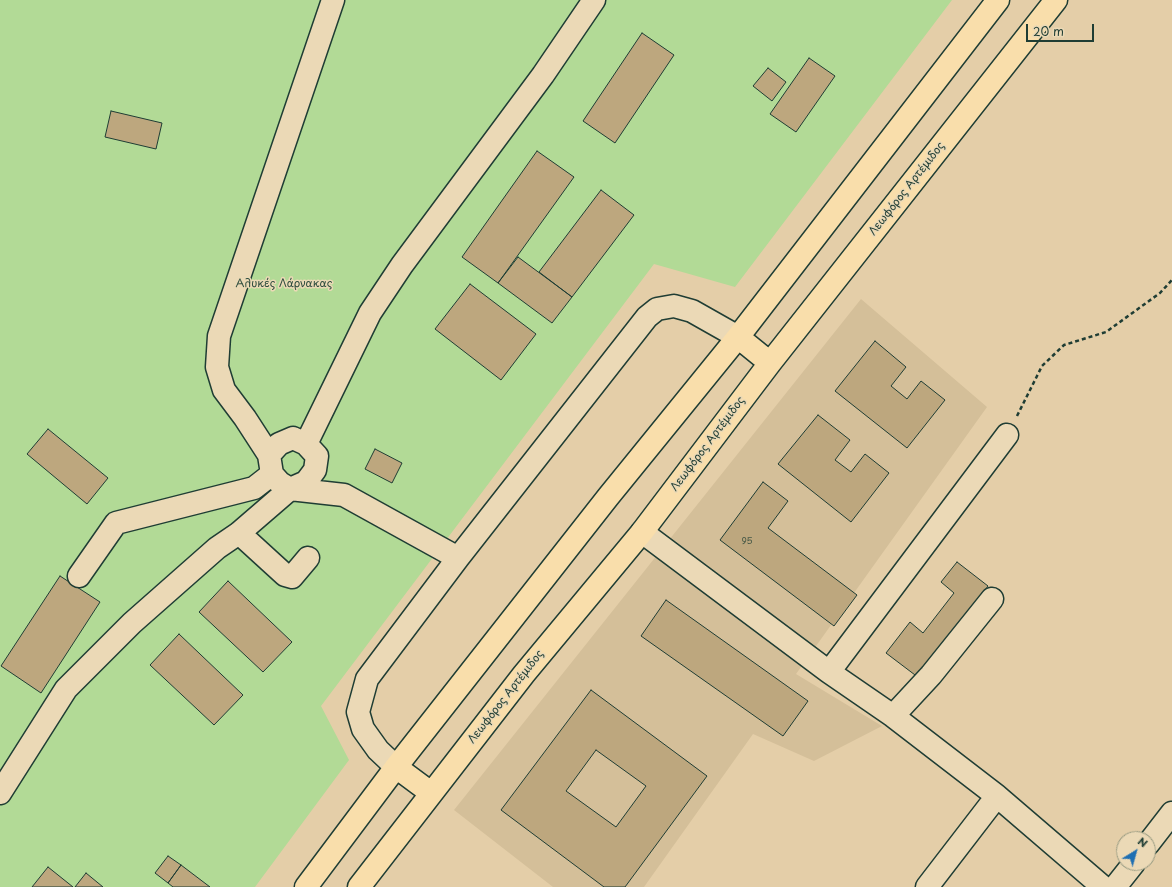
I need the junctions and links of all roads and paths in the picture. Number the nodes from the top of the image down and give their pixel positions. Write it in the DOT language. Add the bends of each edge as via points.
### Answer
graph roads {
  1 [pos="333,0"];
  2 [pos="594,0"];
  3 [pos="998,0"];
  4 [pos="1056,0"];
  5 [pos="1172,280"];
  6 [pos="738,337"];
  7 [pos="770,363"];
  8 [pos="1007,435"];
  9 [pos="306,444"];
  10 [pos="271,465"];
  11 [pos="290,488"];
  12 [pos="642,532"];
  13 [pos="239,534"];
  14 [pos="308,558"];
  15 [pos="458,558"];
  16 [pos="79,576"];
  17 [pos="992,599"];
  18 [pos="829,672"];
  19 [pos="893,716"];
  20 [pos="396,767"];
  21 [pos="0,793"];
  22 [pos="431,793"];
  23 [pos="997,796"];
  24 [pos="1172,813"];
  25 [pos="1156,834"];
  26 [pos="1128,871"];
  27 [pos="306,887"];
  28 [pos="359,887"];
  29 [pos="927,887"];
  30 [pos="1103,887"];
  31 [pos="1116,887"];
  1 -- 10 [label="street" via="219,336 217,367 224,390 245,418"];
  2 -- 9 [label="street" via="543,76 402,265 370,313"];
  3 -- 6 [label="main road"];
  4 -- 7 [label="main road, Λεωφόρος Αρτέμιδος"];
  5 -- 8 [label="path" via="1160,293 1106,332 1064,345 1042,366"];
  6 -- 7 [label="main road"];
  6 -- 15 [label="street" via="692,311 674,306 657,309 647,317"];
  6 -- 20 [label="main road" via="608,497"];
  7 -- 12 [label="main road, Λεωφόρος Αρτέμιδος"];
  8 -- 18 [label="street"];
  9 -- 10 [label="street" via="293,438 279,444"];
  9 -- 11 [label="street" via="317,456 315,470 306,482"];
  10 -- 11 [label="street" via="280,483"];
  10 -- 16 [label="street" via="254,488 116,522"];
  11 -- 13 [label="street"];
  11 -- 15 [label="street" via="344,495"];
  12 -- 18 [label="street"];
  12 -- 22 [label="main road, Λεωφόρος Αρτέμιδος" via="524,674"];
  13 -- 14 [label="street" via="285,575 292,577"];
  13 -- 21 [label="street" via="217,548 132,623 66,689"];
  15 -- 20 [label="street" via="380,660 367,680 360,699 358,712 363,728 378,750"];
  17 -- 19 [label="street" via="931,675"];
  18 -- 19 [label="street"];
  19 -- 23 [label="street"];
  20 -- 22 [label="main road"];
  20 -- 27 [label="main road"];
  22 -- 28 [label="main road, Λεωφόρος Αρτέμιδος"];
  23 -- 29 [label="street"];
  23 -- 30 [label="street"];
  24 -- 25 [label="street"];
  26 -- 31 [label="street"];
}
